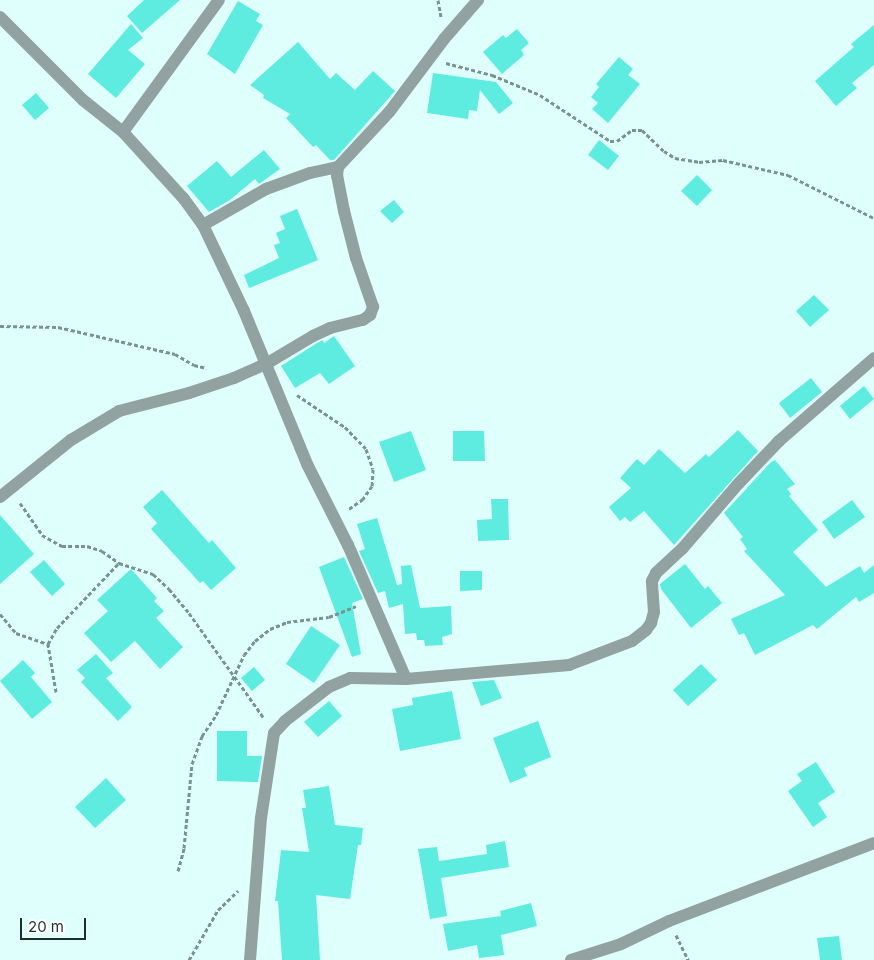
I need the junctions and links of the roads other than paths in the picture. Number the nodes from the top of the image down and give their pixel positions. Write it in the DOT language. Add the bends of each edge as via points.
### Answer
graph roads {
  1 [pos="219,0"];
  2 [pos="478,0"];
  3 [pos="0,17"];
  4 [pos="124,132"];
  5 [pos="338,167"];
  6 [pos="203,225"];
  7 [pos="874,358"];
  8 [pos="266,364"];
  9 [pos="0,497"];
  10 [pos="406,679"];
  11 [pos="874,843"];
  12 [pos="250,960"];
  13 [pos="571,960"];
  1 -- 4 [label="street"];
  2 -- 5 [label="street" via="374,131"];
  3 -- 4 [label="street" via="83,100"];
  4 -- 6 [label="street"];
  5 -- 6 [label="street" via="266,189"];
  5 -- 8 [label="street" via="344,211 373,308 363,320 330,328"];
  6 -- 8 [label="street"];
  7 -- 10 [label="street" via="779,441 682,549 656,573 652,581 654,612 651,623 632,641 570,665"];
  8 -- 9 [label="street" via="211,387 119,411 72,440"];
  8 -- 10 [label="street" via="307,464"];
  10 -- 12 [label="street" via="350,678 304,703 274,733 261,818"];
  11 -- 13 [label="street" via="669,921 621,944"];
}
